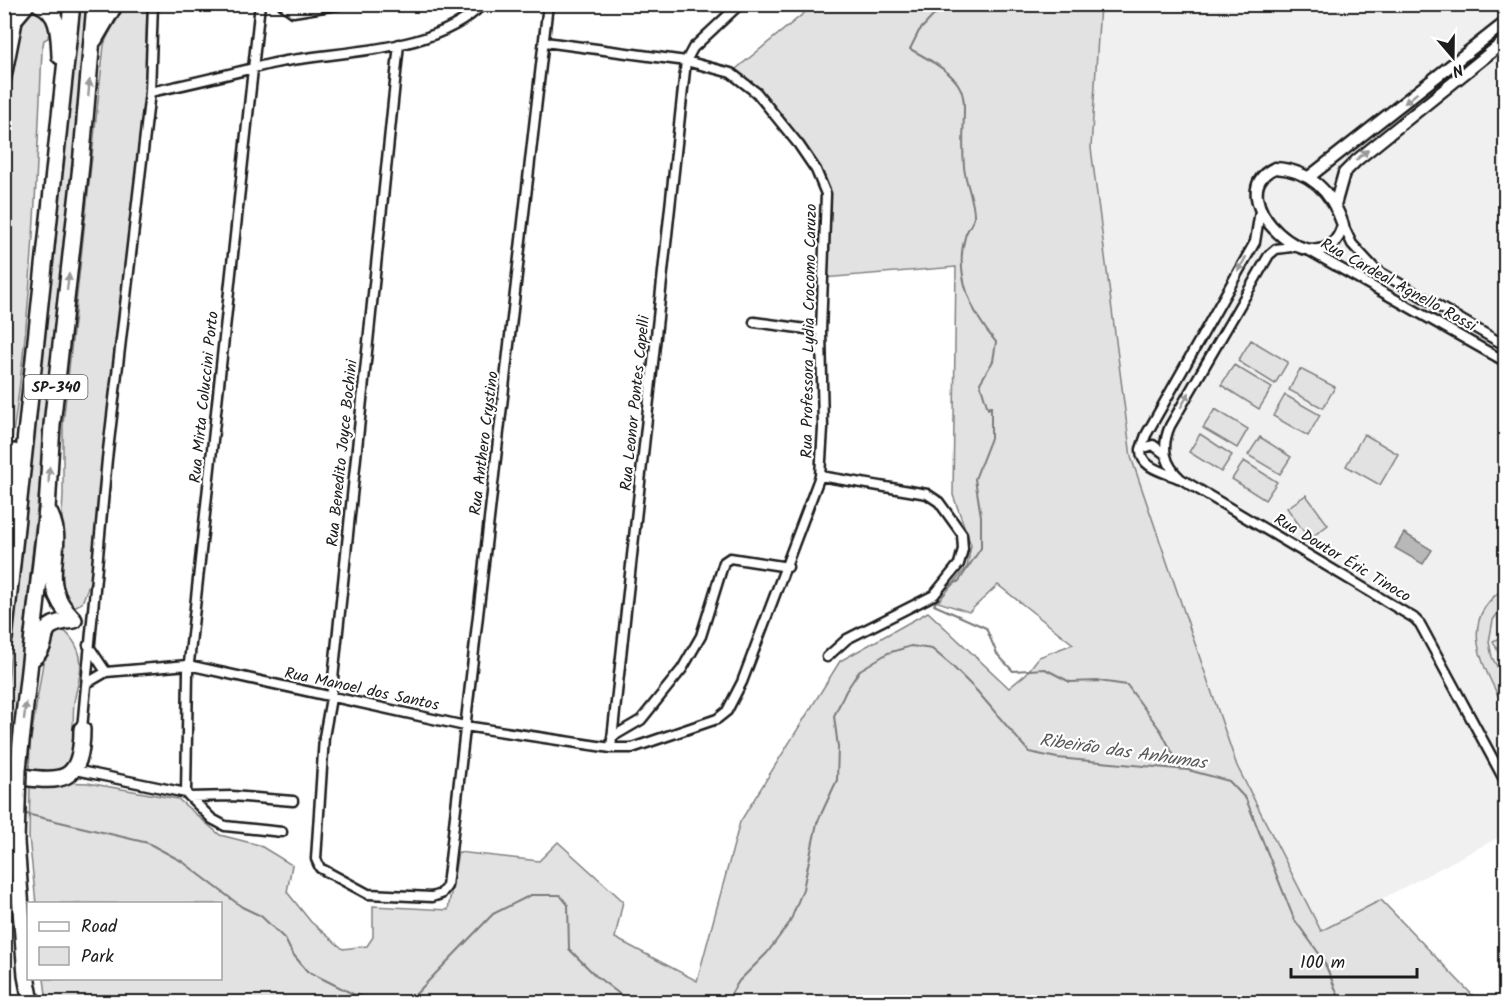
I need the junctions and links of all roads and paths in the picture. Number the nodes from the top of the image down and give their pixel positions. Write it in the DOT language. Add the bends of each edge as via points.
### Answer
graph roads {
  1 [pos="39,4"];
  2 [pos="72,4"];
  3 [pos="95,4"];
  4 [pos="115,4"];
  5 [pos="153,4"];
  6 [pos="260,4"];
  7 [pos="282,4"];
  8 [pos="343,4"];
  9 [pos="483,4"];
  10 [pos="548,4"];
  11 [pos="740,4"];
  12 [pos="16,11"];
  13 [pos="1506,22"];
  14 [pos="4,38"];
  15 [pos="1506,40"];
  16 [pos="93,42"];
  17 [pos="545,42"];
  18 [pos="399,44"];
  19 [pos="686,61"];
  20 [pos="254,69"];
  21 [pos="4,85"];
  22 [pos="150,92"];
  23 [pos="1310,177"];
  24 [pos="1335,205"];
  25 [pos="1260,210"];
  26 [pos="48,220"];
  27 [pos="1343,225"];
  28 [pos="1304,248"];
  29 [pos="754,322"];
  30 [pos="821,331"];
  31 [pos="34,346"];
  32 [pos="1506,346"];
  33 [pos="1506,362"];
  34 [pos="1141,449"];
  35 [pos="1165,454"];
  36 [pos="820,476"];
  37 [pos="1181,479"];
  38 [pos="4,502"];
  39 [pos="47,509"];
  40 [pos="788,567"];
  41 [pos="74,620"];
  42 [pos="91,625"];
  43 [pos="4,639"];
  44 [pos="88,645"];
  45 [pos="827,657"];
  46 [pos="30,659"];
  47 [pos="189,665"];
  48 [pos="106,672"];
  49 [pos="87,683"];
  50 [pos="331,698"];
  51 [pos="465,726"];
  52 [pos="82,729"];
  53 [pos="612,737"];
  54 [pos="611,748"];
  55 [pos="75,770"];
  56 [pos="11,772"];
  57 [pos="1506,783"];
  58 [pos="188,795"];
  59 [pos="292,801"];
  60 [pos="282,832"];
  61 [pos="447,886"];
  62 [pos="31,1002"];
  1 -- 26 [label="highway" via="56,19 60,54"];
  2 -- 26 [label="highway, SP-340"];
  3 -- 16 [label="highway, SP-340"];
  4 -- 16 [label="highway"];
  5 -- 22 [label="street"];
  6 -- 20 [label="street, Rua Mirta Coluccini Porto"];
  7 -- 8 [label="street" via="293,12"];
  9 -- 18 [label="street" via="444,31"];
  10 -- 17 [label="street, Rua Anthero Crystino"];
  11 -- 19 [label="street" via="693,48"];
  12 -- 14 [label="street"];
  12 -- 21 [label="street"];
  13 -- 23 [label="street, one-way"];
  24 -- 15 [label="street, one-way" via="1344,173 1357,160"];
  39 -- 16 [label="highway, SP-340, one-way" via="52,425"];
  17 -- 19 [label="street"];
  17 -- 51 [label="street, Rua Anthero Crystino"];
  18 -- 20 [label="street"];
  18 -- 50 [label="street, Rua Benedito Joyce Bochini"];
  19 -- 30 [label="street, Rua Professora Lydia Crocomo Caruzo" via="731,73 757,93 816,170 826,194"];
  19 -- 53 [label="street, Rua Leonor Pontes Capelli"];
  20 -- 22 [label="street"];
  20 -- 47 [label="street, Rua Mirta Coluccini Porto"];
  22 -- 42 [label="street"];
  23 -- 24 [label="street"];
  23 -- 25 [label="street" via="1287,169 1265,172 1256,190"];
  24 -- 27 [label="street"];
  25 -- 28 [label="street" via="1275,231"];
  25 -- 34 [label="street, one-way" via="1255,242"];
  26 -- 31 [label="highway, SP-340"];
  27 -- 28 [label="street" via="1336,242 1327,248"];
  27 -- 32 [label="street" via="1352,244 1375,269"];
  28 -- 33 [label="street, Rua Cardeal Agnello Rossi"];
  35 -- 28 [label="street, one-way" via="1170,426 1269,255 1276,249"];
  29 -- 30 [label="street"];
  30 -- 36 [label="street, Rua Professora Lydia Crocomo Caruzo"];
  31 -- 38 [label="highway"];
  31 -- 43 [label="highway, SP-340"];
  34 -- 35 [label="street" via="1153,445"];
  34 -- 37 [label="street" via="1144,462"];
  35 -- 37 [label="street, Rua Doutor Éric Tinoco"];
  36 -- 40 [label="street, Rua Professora Lydia Crocomo Caruzo"];
  36 -- 45 [label="street" via="927,494 939,502 958,527 963,549 959,564 934,595 847,639"];
  37 -- 57 [label="street, Rua Doutor Éric Tinoco" via="1414,618"];
  39 -- 41 [label="highway" via="57,531 53,585 62,606"];
  39 -- 46 [label="highway, SP-340"];
  40 -- 53 [label="street" via="730,558 724,562 701,636 682,669 641,720"];
  40 -- 54 [label="street, Rua Professora Lydia Crocomo Caruzo" via="728,711 717,719 632,748"];
  41 -- 42 [label="street"];
  41 -- 46 [label="highway" via="50,625 40,652"];
  42 -- 44 [label="street"];
  44 -- 48 [label="street"];
  44 -- 49 [label="street"];
  56 -- 46 [label="highway, SP-340, one-way"];
  47 -- 48 [label="street, Rua Manoel dos Santos"];
  47 -- 50 [label="street, Rua Manoel dos Santos"];
  47 -- 58 [label="street, Rua Mirta Coluccini Porto"];
  48 -- 49 [label="street, Rua Manoel dos Santos"];
  49 -- 52 [label="street"];
  50 -- 51 [label="street, Rua Manoel dos Santos"];
  50 -- 61 [label="street, Rua Benedito Joyce Bochini" via="324,737 316,864 376,896 432,897"];
  51 -- 54 [label="street, Rua Manoel dos Santos"];
  51 -- 61 [label="street, Rua Anthero Crystino"];
  52 -- 55 [label="highway" via="82,750"];
  53 -- 54 [label="street, Rua Leonor Pontes Capelli"];
  55 -- 56 [label="highway" via="55,779"];
  55 -- 58 [label="street"];
  56 -- 62 [label="highway, SP-340, bridge"];
  58 -- 59 [label="street"];
  58 -- 60 [label="street" via="219,824"];
}
